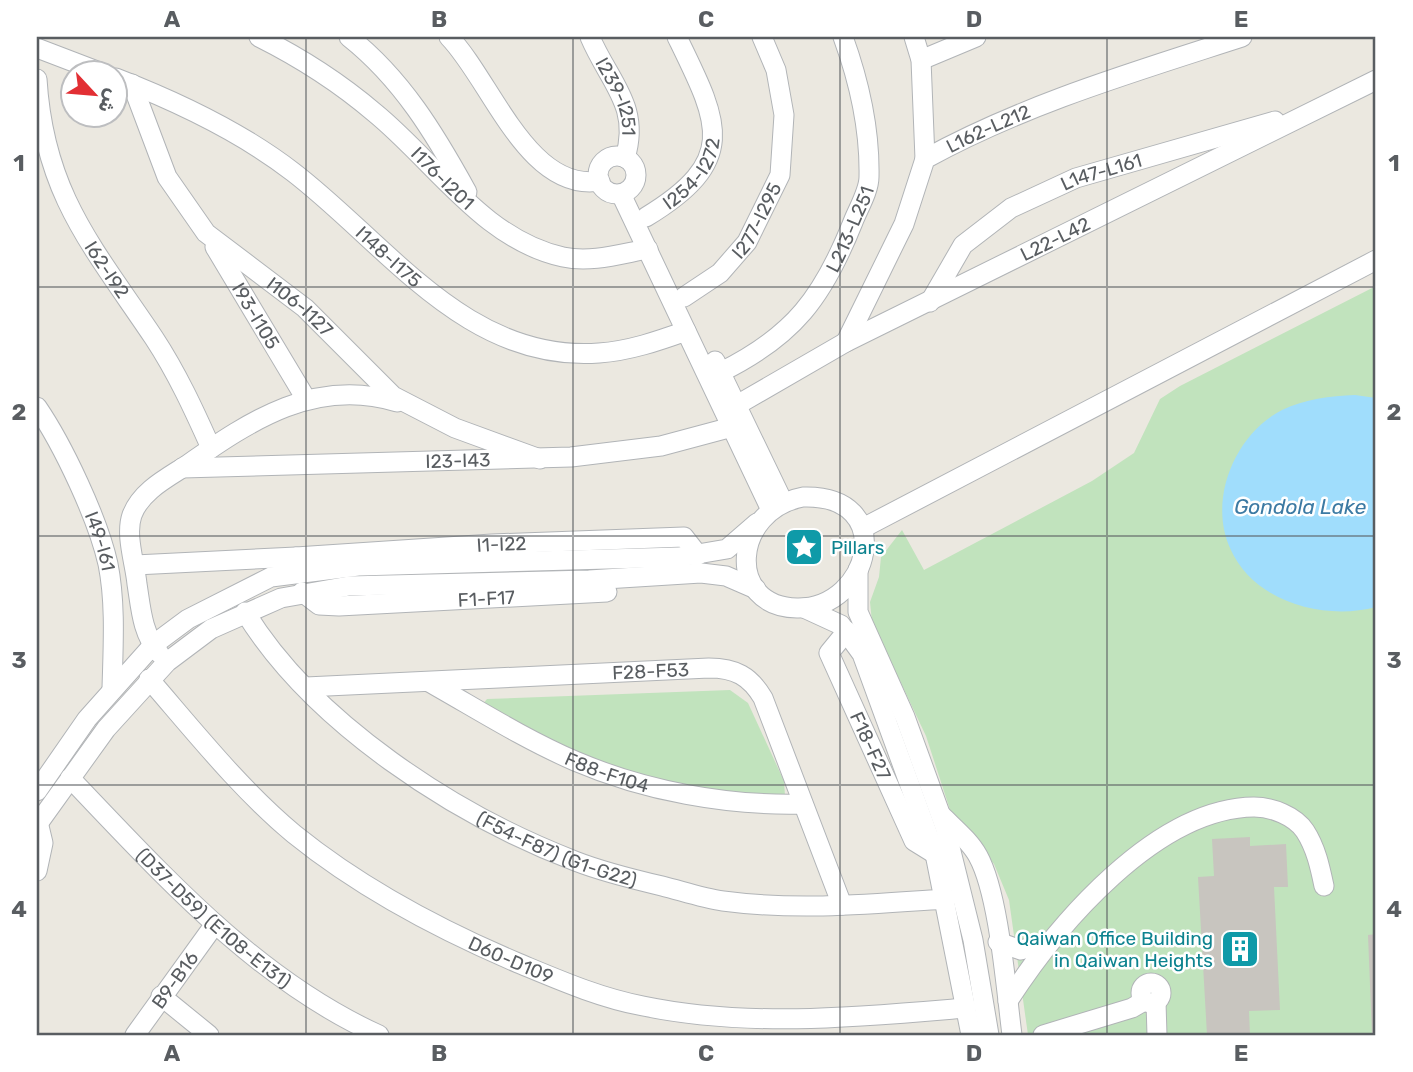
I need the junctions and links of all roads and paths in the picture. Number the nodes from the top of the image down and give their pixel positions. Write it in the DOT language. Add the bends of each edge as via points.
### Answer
graph roads {
  1 [pos="259,37"];
  2 [pos="349,37"];
  3 [pos="449,37"];
  4 [pos="590,37"];
  5 [pos="677,37"];
  6 [pos="762,37"];
  7 [pos="843,37"];
  8 [pos="914,37"];
  9 [pos="976,37"];
  10 [pos="1242,37"];
  11 [pos="37,48"];
  12 [pos="68,60"];
  13 [pos="921,60"];
  14 [pos="37,79"];
  15 [pos="1376,80"];
  16 [pos="130,84"];
  17 [pos="130,94"];
  18 [pos="1317,109"];
  19 [pos="625,158"];
  20 [pos="925,159"];
  21 [pos="600,181"];
  22 [pos="626,190"];
  23 [pos="477,208"];
  24 [pos="646,217"];
  25 [pos="206,233"];
  26 [pos="648,249"];
  27 [pos="1376,260"];
  28 [pos="684,297"];
  29 [pos="930,302"];
  30 [pos="687,331"];
  31 [pos="846,342"];
  32 [pos="721,372"];
  33 [pos="306,399"];
  34 [pos="408,405"];
  35 [pos="737,405"];
  36 [pos="37,407"];
  37 [pos="732,426"];
  38 [pos="211,448"];
  39 [pos="540,459"];
  40 [pos="182,468"];
  41 [pos="771,512"];
  42 [pos="863,528"];
  43 [pos="698,555"];
  44 [pos="296,557"];
  45 [pos="135,565"];
  46 [pos="341,568"];
  47 [pos="858,570"];
  48 [pos="756,589"];
  49 [pos="804,608"];
  50 [pos="245,612"];
  51 [pos="847,631"];
  52 [pos="153,645"];
  53 [pos="167,662"];
  54 [pos="149,679"];
  55 [pos="429,682"];
  56 [pos="306,687"];
  57 [pos="112,689"];
  58 [pos="70,778"];
  59 [pos="37,791"];
  60 [pos="803,804"];
  61 [pos="941,815"];
  62 [pos="38,824"];
  63 [pos="935,854"];
  64 [pos="37,871"];
  65 [pos="1324,886"];
  66 [pos="946,899"];
  67 [pos="842,905"];
  68 [pos="215,924"];
  69 [pos="999,942"];
  70 [pos="1048,942"];
  71 [pos="161,996"];
  72 [pos="1008,1002"];
  73 [pos="966,1008"];
  74 [pos="135,1035"];
  75 [pos="209,1035"];
  76 [pos="379,1035"];
  77 [pos="971,1035"];
  78 [pos="989,1035"];
  79 [pos="1012,1035"];
  80 [pos="1043,1035"];
  81 [pos="1157,1035"];
  1 -- 23 [label="street, I176-I201" via="375,112"];
  2 -- 23 [label="street" via="390,75 421,113"];
  3 -- 21 [label="street" via="539,161 567,180"];
  4 -- 19 [label="street, I239-I251" via="629,114 631,131"];
  5 -- 24 [label="street, I254-I272" via="709,107 714,140 695,182"];
  6 -- 28 [label="street, I277-I295" via="776,70 785,115 779,175 747,242 720,273"];
  7 -- 32 [label="street, L213-L251" via="860,83 870,180 835,267 795,325 754,356"];
  8 -- 13 [label="street"];
  9 -- 13 [label="street"];
  10 -- 20 [label="street, L162-L212" via="1072,93 977,131"];
  11 -- 12 [label="street"];
  13 -- 20 [label="street"];
  14 -- 38 [label="street, I62-I92" via="41,127 60,192 97,260 179,379"];
  15 -- 18 [label="street, L22-L42"];
  16 -- 30 [label="street, I148-I175" via="206,118 271,155 340,210 444,305 479,327 528,346 585,353 633,348"];
  17 -- 25 [label="street, I106-I127" via="167,177"];
  18 -- 29 [label="street, L22-L42"];
  18 -- 29 [label="street, L147-L161" via="1076,178 1011,208 963,245"];
  19 -- 21 [label="street" via="613,157 603,163"];
  19 -- 22 [label="street" via="635,169"];
  20 -- 31 [label="street, L162-L212" via="904,224"];
  21 -- 22 [label="street" via="606,190"];
  22 -- 24 [label="street"];
  22 -- 26 [label="street"];
  23 -- 26 [label="street, I176-I201" via="510,237 564,257 587,259"];
  24 -- 28 [label="street"];
  25 -- 33 [label="street, I93-I105"];
  25 -- 34 [label="street, I106-I127" via="305,309 376,380"];
  26 -- 30 [label="street"];
  27 -- 42 [label="street"];
  28 -- 32 [label="street"];
  29 -- 31 [label="street, L22-L42"];
  30 -- 37 [label="street"];
  31 -- 35 [label="street, L22-L42"];
  32 -- 35 [label="street"];
  33 -- 34 [label="street" via="366,394"];
  33 -- 38 [label="street" via="265,414"];
  34 -- 39 [label="street, I106-I127"];
  35 -- 41 [label="street"];
  36 -- 57 [label="street, I49-I61" via="57,436 108,564"];
  37 -- 39 [label="street, I23-I43" via="649,448"];
  37 -- 41 [label="street"];
  38 -- 40 [label="street"];
  39 -- 40 [label="street, I23-I43"];
  40 -- 45 [label="street" via="136,507 130,527"];
  41 -- 42 [label="street" via="803,497 831,500 852,512"];
  41 -- 43 [label="street" via="727,549"];
  41 -- 48 [label="street" via="748,543 746,562"];
  42 -- 47 [label="street" via="865,551"];
  43 -- 44 [label="street, I1-I22" via="684,537"];
  43 -- 46 [label="street"];
  44 -- 45 [label="street"];
  44 -- 46 [label="street"];
  45 -- 52 [label="street" via="142,624"];
  46 -- 52 [label="street" via="296,572 254,584 188,619"];
  47 -- 49 [label="street" via="840,593"];
  47 -- 61 [label="street" via="858,612 905,717"];
  48 -- 49 [label="street" via="778,604"];
  48 -- 50 [label="street" via="719,574 349,586 302,592"];
  49 -- 51 [label="street" via="825,615"];
  50 -- 53 [label="street"];
  50 -- 56 [label="street, (F54-F87) (G1-G22)" via="275,656"];
  51 -- 63 [label="street" via="862,654"];
  51 -- 63 [label="street, F18-F27" via="830,653 914,841"];
  52 -- 53 [label="street"];
  52 -- 57 [label="street"];
  53 -- 54 [label="street"];
  54 -- 58 [label="street"];
  54 -- 73 [label="street, D60-D109" via="265,806 358,882 456,936 553,978 646,1007 754,1018"];
  55 -- 56 [label="street, F28-F53"];
  55 -- 60 [label="street, F88-F104" via="541,744 600,770 727,801"];
  55 -- 60 [label="street, F28-F53" via="730,669 746,677 763,698"];
  56 -- 67 [label="street, (F54-F87) (G1-G22)" via="420,780 574,861 723,901"];
  57 -- 59 [label="street"];
  58 -- 62 [label="street"];
  58 -- 68 [label="street, (D37-D59) (E108-E131)"];
  60 -- 67 [label="street, F28-F53"];
  61 -- 69 [label="street" via="968,842 983,867"];
  61 -- 78 [label="street" via="973,940"];
  62 -- 64 [label="street" via="43,843"];
  63 -- 66 [label="street"];
  65 -- 70 [label="street" via="1304,829 1287,815 1266,807 1237,807 1213,812 1157,842 1109,893"];
  66 -- 67 [label="street, (F54-F87) (G1-G22)"];
  66 -- 73 [label="street"];
  68 -- 71 [label="street, B9-B16"];
  68 -- 76 [label="street, (D37-D59) (E108-E131)" via="308,995"];
  69 -- 70 [label="street" via="1021,950"];
  69 -- 72 [label="street"];
  70 -- 72 [label="street"];
  71 -- 74 [label="street, B9-B16"];
  71 -- 75 [label="street"];
  72 -- 79 [label="street"];
  73 -- 77 [label="street"];
  80 -- 81 [label="street" via="1150,1001"];
}
